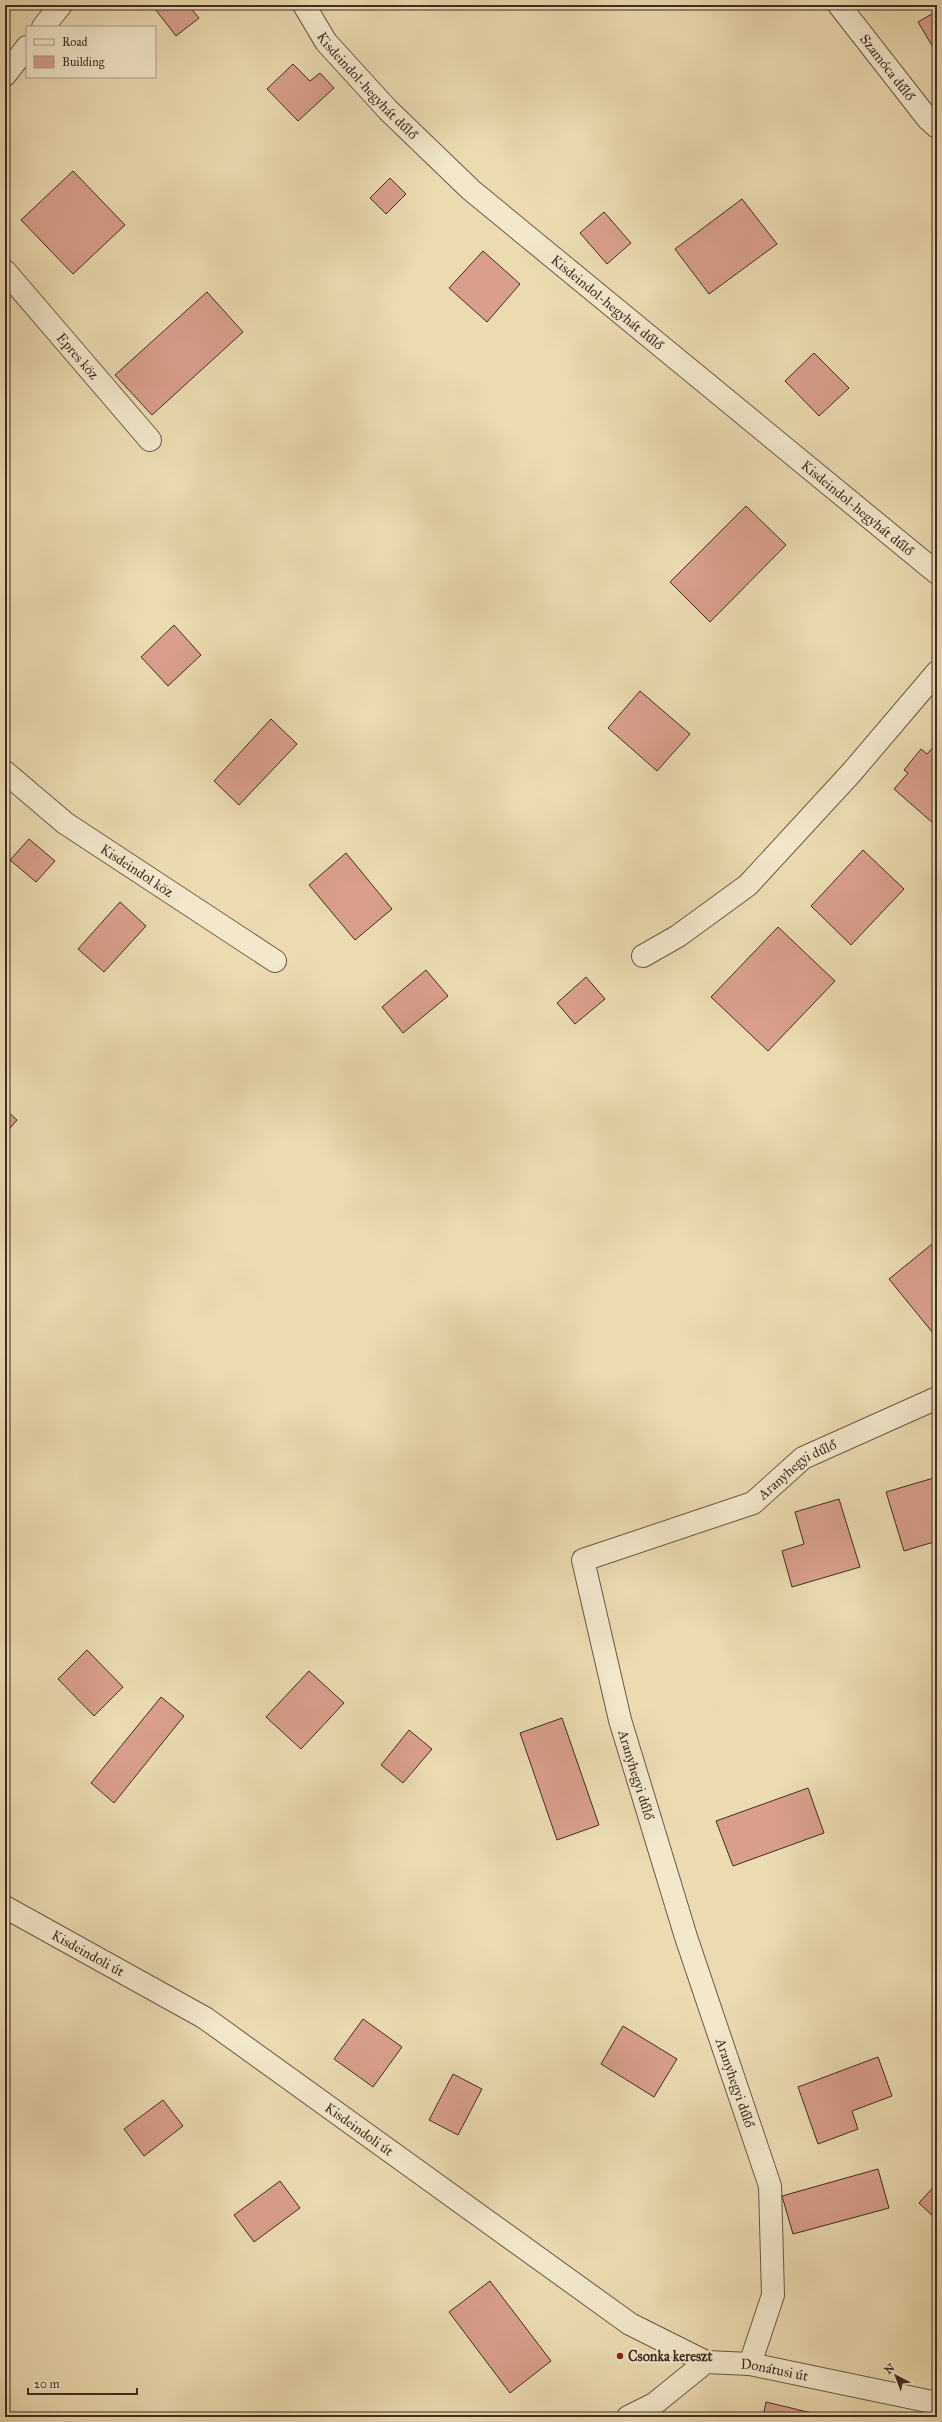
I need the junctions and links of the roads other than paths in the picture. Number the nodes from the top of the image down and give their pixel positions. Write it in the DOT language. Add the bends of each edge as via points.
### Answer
graph roads {
  1 [pos="61,5"];
  2 [pos="304,5"];
  3 [pos="839,5"];
  4 [pos="44,26"];
  5 [pos="26,48"];
  6 [pos="5,75"];
  7 [pos="937,127"];
  8 [pos="5,271"];
  9 [pos="150,440"];
  10 [pos="937,573"];
  11 [pos="937,672"];
  12 [pos="5,772"];
  13 [pos="643,956"];
  14 [pos="275,961"];
  15 [pos="937,1398"];
  16 [pos="5,1907"];
  17 [pos="706,2362"];
  18 [pos="750,2364"];
  19 [pos="937,2403"];
  20 [pos="628,2417"];
  1 -- 4 [label="street"];
  2 -- 10 [label="street, Kisdeindol-hegyhát dűlő" via="326,42 383,104 471,190"];
  3 -- 7 [label="street, Szamóca dűlő" via="928,119"];
  5 -- 6 [label="street"];
  8 -- 9 [label="street, Epres köz"];
  11 -- 13 [label="street" via="852,772 748,885 678,936"];
  12 -- 14 [label="street, Kisdeindol köz" via="65,823"];
  15 -- 18 [label="street, Aranyhegyi dűlő" via="803,1458 753,1503 583,1560 620,1720 686,1937 770,2186 773,2295"];
  16 -- 17 [label="street, Kisdeindoli út" via="205,2018 630,2324"];
  17 -- 18 [label="street, Donátusi út"];
  17 -- 20 [label="street" via="654,2404"];
  18 -- 19 [label="street, Donátusi út"];
}
